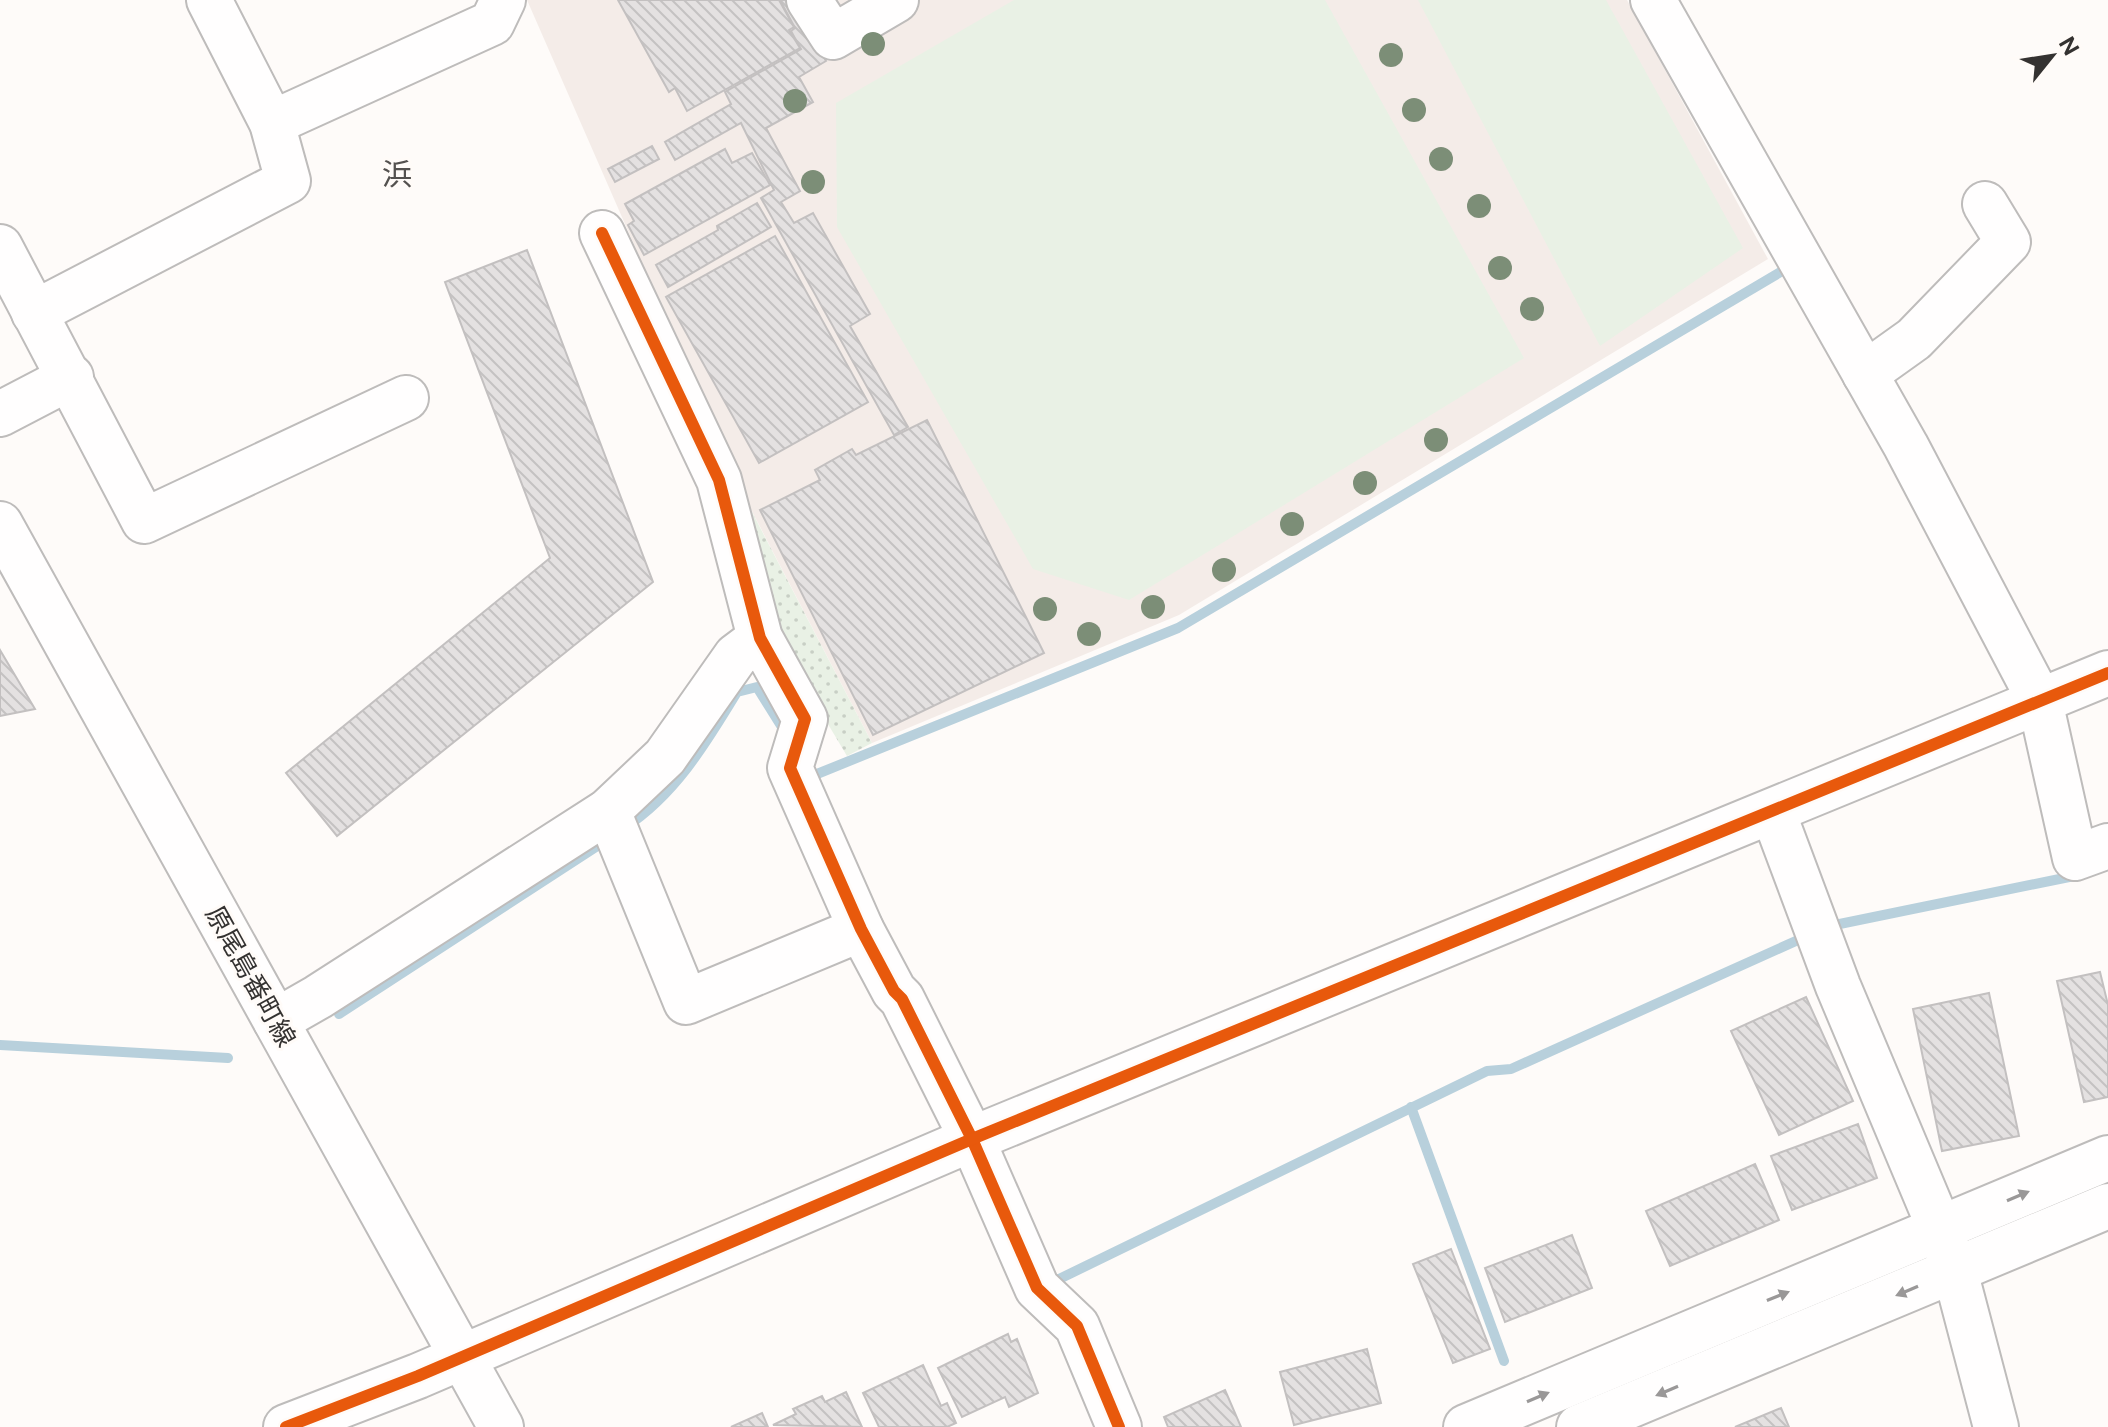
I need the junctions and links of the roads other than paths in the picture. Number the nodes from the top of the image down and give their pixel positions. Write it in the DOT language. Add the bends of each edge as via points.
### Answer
graph roads {
  1 [pos="209,0"];
  2 [pos="503,0"];
  3 [pos="809,0"];
  4 [pos="896,0"];
  5 [pos="1653,0"];
  6 [pos="272,123"];
  7 [pos="1985,204"];
  8 [pos="602,233"];
  9 [pos="0,247"];
  10 [pos="34,313"];
  11 [pos="1865,374"];
  12 [pos="71,377"];
  13 [pos="406,398"];
  14 [pos="0,414"];
  15 [pos="0,524"];
  16 [pos="760,638"];
  17 [pos="2108,673"];
  18 [pos="2040,701"];
  19 [pos="1773,812"];
  20 [pos="614,825"];
  21 [pos="2108,846"];
  22 [pos="861,929"];
  23 [pos="276,1021"];
  24 [pos="972,1139"];
  25 [pos="2108,1158"];
  26 [pos="2108,1206"];
  27 [pos="1940,1229"];
  28 [pos="1955,1271"];
  29 [pos="461,1355"];
  30 [pos="286,1427"];
  31 [pos="501,1427"];
  32 [pos="1119,1427"];
  33 [pos="1466,1427"];
  34 [pos="1579,1427"];
  35 [pos="1996,1427"];
  1 -- 6 [label="street"];
  2 -- 6 [label="street" via="492,23"];
  3 -- 4 [label="street" via="833,37"];
  5 -- 11 [label="street"];
  6 -- 10 [label="street" via="288,181"];
  7 -- 11 [label="street" via="2008,242 1914,339"];
  8 -- 16 [label="street" via="719,480"];
  9 -- 10 [label="street"];
  10 -- 12 [label="street"];
  11 -- 18 [label="street"];
  12 -- 13 [label="street" via="144,521"];
  12 -- 14 [label="street"];
  15 -- 23 [label="street, 原尾島番町線"];
  16 -- 20 [label="street" via="736,656"];
  16 -- 22 [label="street" via="805,719 790,768"];
  17 -- 18 [label="street"];
  18 -- 19 [label="street"];
  18 -- 21 [label="street" via="2075,858"];
  19 -- 24 [label="street"];
  19 -- 27 [label="street"];
  20 -- 22 [label="street" via="686,1002"];
  20 -- 23 [label="street"];
  22 -- 24 [label="street"];
  23 -- 29 [label="street, 原尾島番町線"];
  24 -- 29 [label="street"];
  24 -- 32 [label="street" via="1037,1288 1077,1326"];
  27 -- 25 [label="street, one-way"];
  26 -- 28 [label="street"];
  27 -- 28 [label="street"];
  33 -- 27 [label="street, one-way"];
  28 -- 34 [label="street, one-way"];
  28 -- 35 [label="street"];
  29 -- 30 [label="street"];
  29 -- 31 [label="street, 原尾島番町線"];
}
